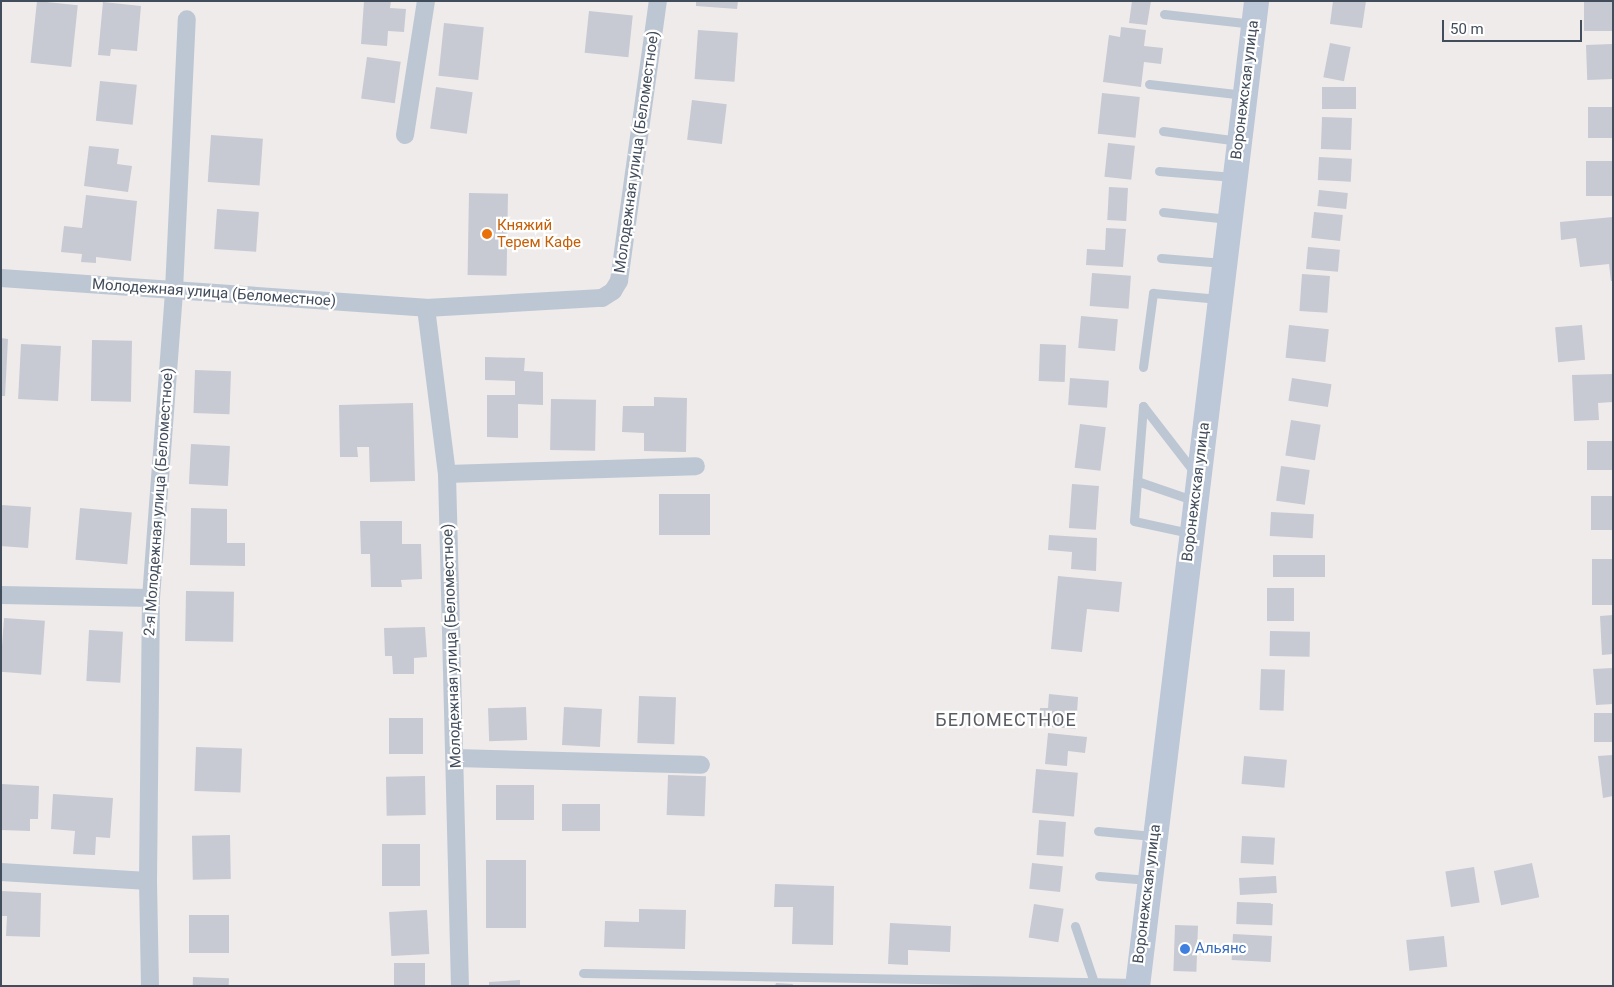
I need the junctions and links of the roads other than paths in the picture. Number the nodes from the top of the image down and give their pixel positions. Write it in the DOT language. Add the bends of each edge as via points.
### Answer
graph roads {
  1 [pos="426,1"];
  2 [pos="658,1"];
  3 [pos="1254,12"];
  4 [pos="1164,14"];
  5 [pos="188,19"];
  6 [pos="1149,84"];
  7 [pos="1244,95"];
  8 [pos="1163,131"];
  9 [pos="405,135"];
  10 [pos="1239,141"];
  11 [pos="1159,171"];
  12 [pos="1234,177"];
  13 [pos="1163,212"];
  14 [pos="1229,219"];
  15 [pos="1161,258"];
  16 [pos="1224,263"];
  17 [pos="1,278"];
  18 [pos="174,290"];
  19 [pos="1220,299"];
  20 [pos="426,308"];
  21 [pos="1143,368"];
  22 [pos="696,466"];
  23 [pos="447,474"];
  24 [pos="1137,481"];
  25 [pos="1196,489"];
  26 [pos="1191,534"];
  27 [pos="1,595"];
  28 [pos="151,598"];
  29 [pos="456,758"];
  30 [pos="700,765"];
  31 [pos="1098,831"];
  32 [pos="1154,836"];
  33 [pos="1,872"];
  34 [pos="1099,876"];
  35 [pos="1149,880"];
  36 [pos="148,881"];
  37 [pos="1075,926"];
  38 [pos="583,973"];
  39 [pos="1094,982"];
  40 [pos="1137,985"];
  41 [pos="150,986"];
  42 [pos="460,986"];
  1 -- 9 [label="street"];
  2 -- 20 [label="street, Молодежная улица (Беломестное)" via="617,287 602,298"];
  3 -- 4 [label="lane"];
  3 -- 7 [label="street, Воронежская улица"];
  5 -- 18 [label="street, 2-я Молодежная улица (Беломестное)"];
  6 -- 7 [label="lane"];
  7 -- 10 [label="street, Воронежская улица"];
  8 -- 10 [label="lane"];
  10 -- 12 [label="street, Воронежская улица"];
  11 -- 12 [label="lane"];
  12 -- 14 [label="street, Воронежская улица"];
  13 -- 14 [label="lane"];
  14 -- 16 [label="street, Воронежская улица"];
  15 -- 16 [label="lane"];
  16 -- 19 [label="street, Воронежская улица"];
  17 -- 18 [label="street, Молодежная улица (Беломестное)"];
  18 -- 20 [label="street, Молодежная улица (Беломестное)"];
  18 -- 28 [label="street, 2-я Молодежная улица (Беломестное)"];
  19 -- 21 [label="lane" via="1153,293"];
  19 -- 25 [label="street, Воронежская улица"];
  20 -- 23 [label="street, Молодежная улица (Беломестное)"];
  22 -- 23 [label="street"];
  23 -- 29 [label="street, Молодежная улица (Беломестное)"];
  24 -- 25 [label="lane"];
  24 -- 25 [label="lane" via="1143,406"];
  24 -- 26 [label="lane" via="1134,521"];
  25 -- 26 [label="street, Воронежская улица"];
  26 -- 32 [label="street, Воронежская улица"];
  27 -- 28 [label="street"];
  28 -- 36 [label="street, 2-я Молодежная улица (Беломестное)"];
  29 -- 30 [label="street"];
  29 -- 42 [label="street, Молодежная улица (Беломестное)"];
  31 -- 32 [label="lane"];
  32 -- 35 [label="street, Воронежская улица"];
  33 -- 36 [label="street"];
  34 -- 35 [label="lane"];
  35 -- 40 [label="street, Воронежская улица"];
  36 -- 41 [label="street, 2-я Молодежная улица (Беломестное)"];
  37 -- 39 [label="lane"];
  38 -- 39 [label="lane, Воронежская улица"];
  39 -- 40 [label="lane, Воронежская улица"];
}
